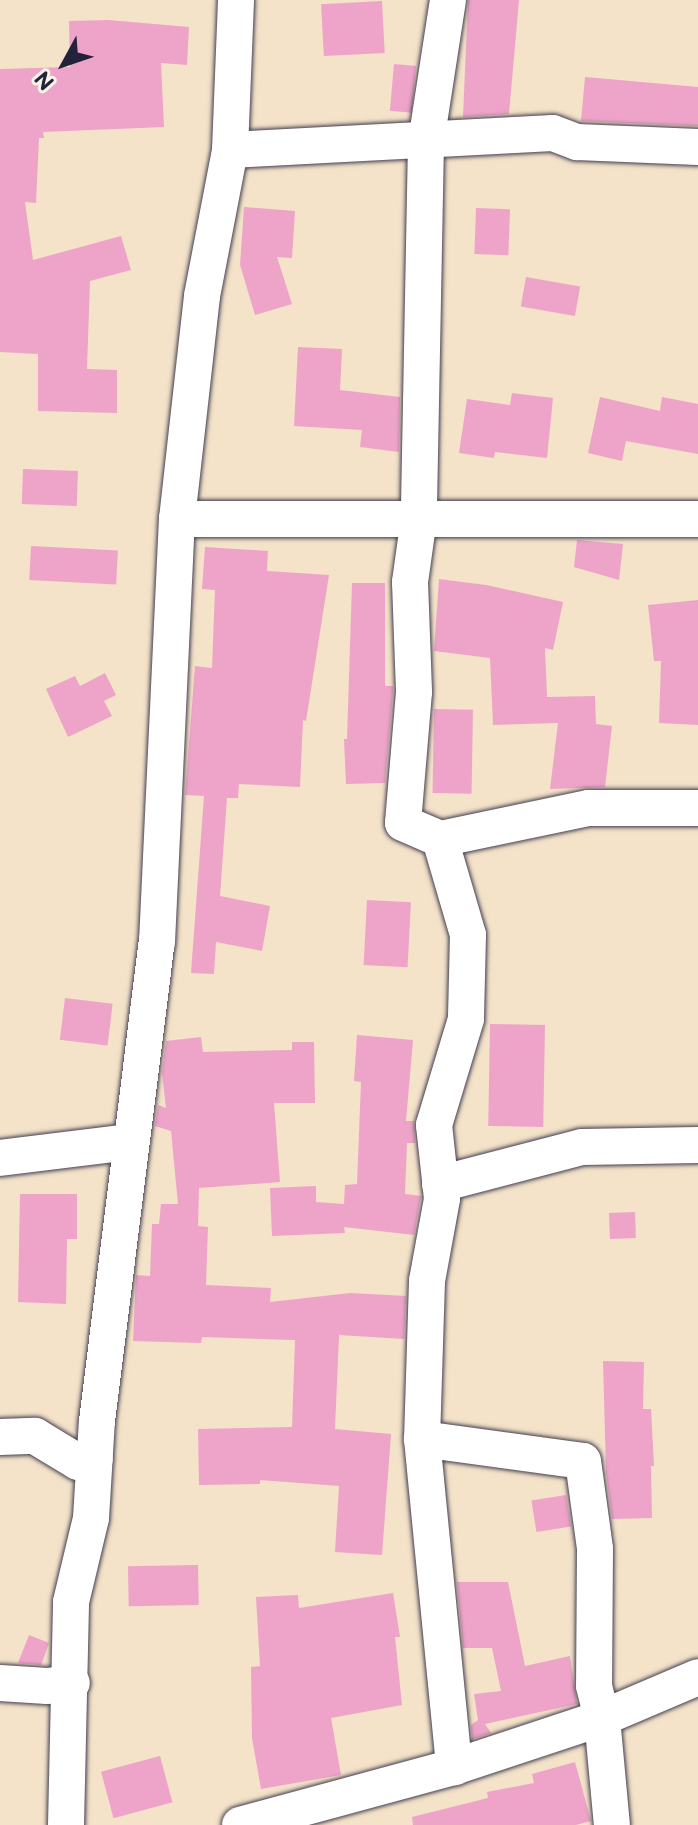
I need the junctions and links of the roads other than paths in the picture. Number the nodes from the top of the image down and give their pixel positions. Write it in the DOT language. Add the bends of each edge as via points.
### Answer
graph roads {
  1 [pos="236,0"];
  2 [pos="448,0"];
  3 [pos="426,142"];
  4 [pos="698,147"];
  5 [pos="230,150"];
  6 [pos="419,518"];
  7 [pos="177,519"];
  8 [pos="698,519"];
  9 [pos="698,808"];
  10 [pos="440,839"];
  11 [pos="131,1142"];
  12 [pos="698,1145"];
  13 [pos="0,1158"];
  14 [pos="440,1184"];
  15 [pos="0,1437"];
  16 [pos="422,1439"];
  17 [pos="95,1459"];
  18 [pos="698,1677"];
  19 [pos="0,1683"];
  20 [pos="72,1683"];
  21 [pos="602,1718"];
  22 [pos="454,1767"];
  23 [pos="66,1825"];
  24 [pos="240,1825"];
  25 [pos="612,1825"];
  1 -- 5 [label="street"];
  2 -- 3 [label="street"];
  3 -- 4 [label="street" via="553,133 577,142"];
  3 -- 5 [label="street"];
  3 -- 6 [label="street"];
  5 -- 7 [label="street" via="202,296"];
  6 -- 7 [label="street"];
  6 -- 8 [label="street"];
  6 -- 10 [label="street" via="410,582 414,692 403,823"];
  7 -- 11 [label="street" via="157,942"];
  9 -- 10 [label="street" via="589,808"];
  10 -- 14 [label="street" via="468,935 466,1019 434,1125"];
  11 -- 13 [label="street"];
  11 -- 17 [label="street"];
  12 -- 14 [label="street" via="582,1147"];
  14 -- 16 [label="street" via="439,1225 427,1281"];
  15 -- 17 [label="street" via="35,1436 78,1462"];
  16 -- 21 [label="street" via="583,1461 595,1549 594,1686"];
  16 -- 22 [label="street"];
  17 -- 20 [label="street" via="91,1518 71,1602"];
  18 -- 21 [label="street"];
  19 -- 20 [label="street"];
  20 -- 23 [label="street"];
  21 -- 22 [label="street"];
  21 -- 25 [label="street"];
  22 -- 24 [label="street"];
}
